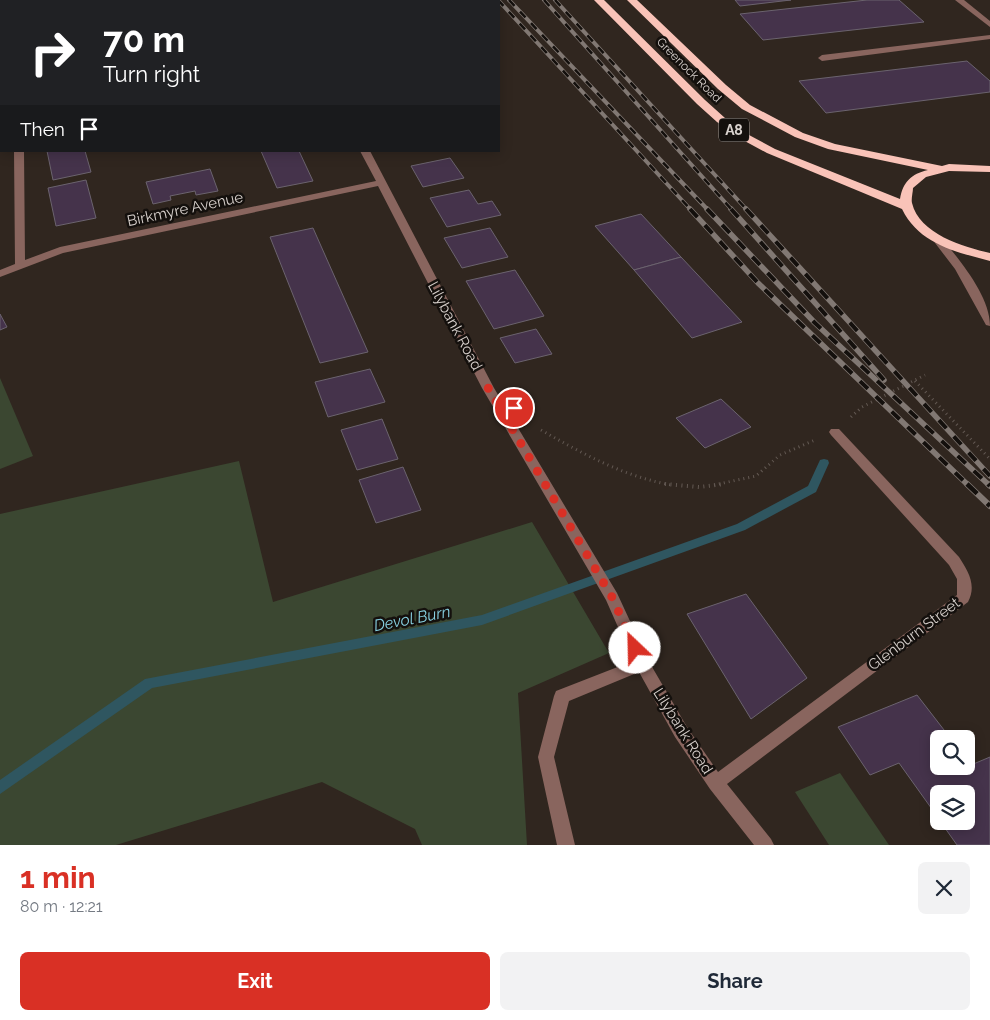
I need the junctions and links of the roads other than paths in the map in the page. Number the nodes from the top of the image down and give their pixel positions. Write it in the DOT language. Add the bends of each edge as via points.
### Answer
graph roads {
  1 [pos="599,0"];
  2 [pos="632,0"];
  3 [pos="959,0"];
  4 [pos="990,25"];
  5 [pos="990,37"];
  6 [pos="822,58"];
  7 [pos="19,152"];
  8 [pos="365,152"];
  9 [pos="990,161"];
  10 [pos="966,166"];
  11 [pos="937,168"];
  12 [pos="990,169"];
  13 [pos="380,182"];
  14 [pos="905,206"];
  15 [pos="937,239"];
  16 [pos="990,257"];
  17 [pos="20,266"];
  18 [pos="0,274"];
  19 [pos="990,322"];
  20 [pos="835,432"];
  21 [pos="642,664"];
  22 [pos="716,783"];
  23 [pos="566,845"];
  24 [pos="765,845"];
  1 -- 14 [label="highway, Greenock Road / A8" via="701,102 745,137 771,151"];
  2 -- 11 [label="highway, Greenock Road / A8" via="746,107 799,135 832,147"];
  3 -- 4 [label="street"];
  5 -- 6 [label="street"];
  7 -- 17 [label="street"];
  8 -- 13 [label="street, Lilybank Road"];
  9 -- 10 [label="highway, A8"];
  10 -- 11 [label="highway, A8"];
  10 -- 12 [label="highway, A8"];
  11 -- 14 [label="highway, A8" via="909,183 904,194"];
  13 -- 17 [label="street, Birkmyre Avenue" via="60,250"];
  13 -- 21 [label="street, Lilybank Road" via="488,388 612,597"];
  14 -- 15 [label="highway" via="911,218"];
  15 -- 16 [label="highway" via="958,249"];
  15 -- 19 [label="street" via="960,268"];
  17 -- 18 [label="street, Birkmyre Avenue"];
  20 -- 22 [label="street, Glenburn Street" via="954,561 964,577 963,598"];
  21 -- 22 [label="street, Lilybank Road" via="681,732"];
  21 -- 23 [label="street" via="562,696 546,757"];
  22 -- 24 [label="street, Lilybank Road"];
}
